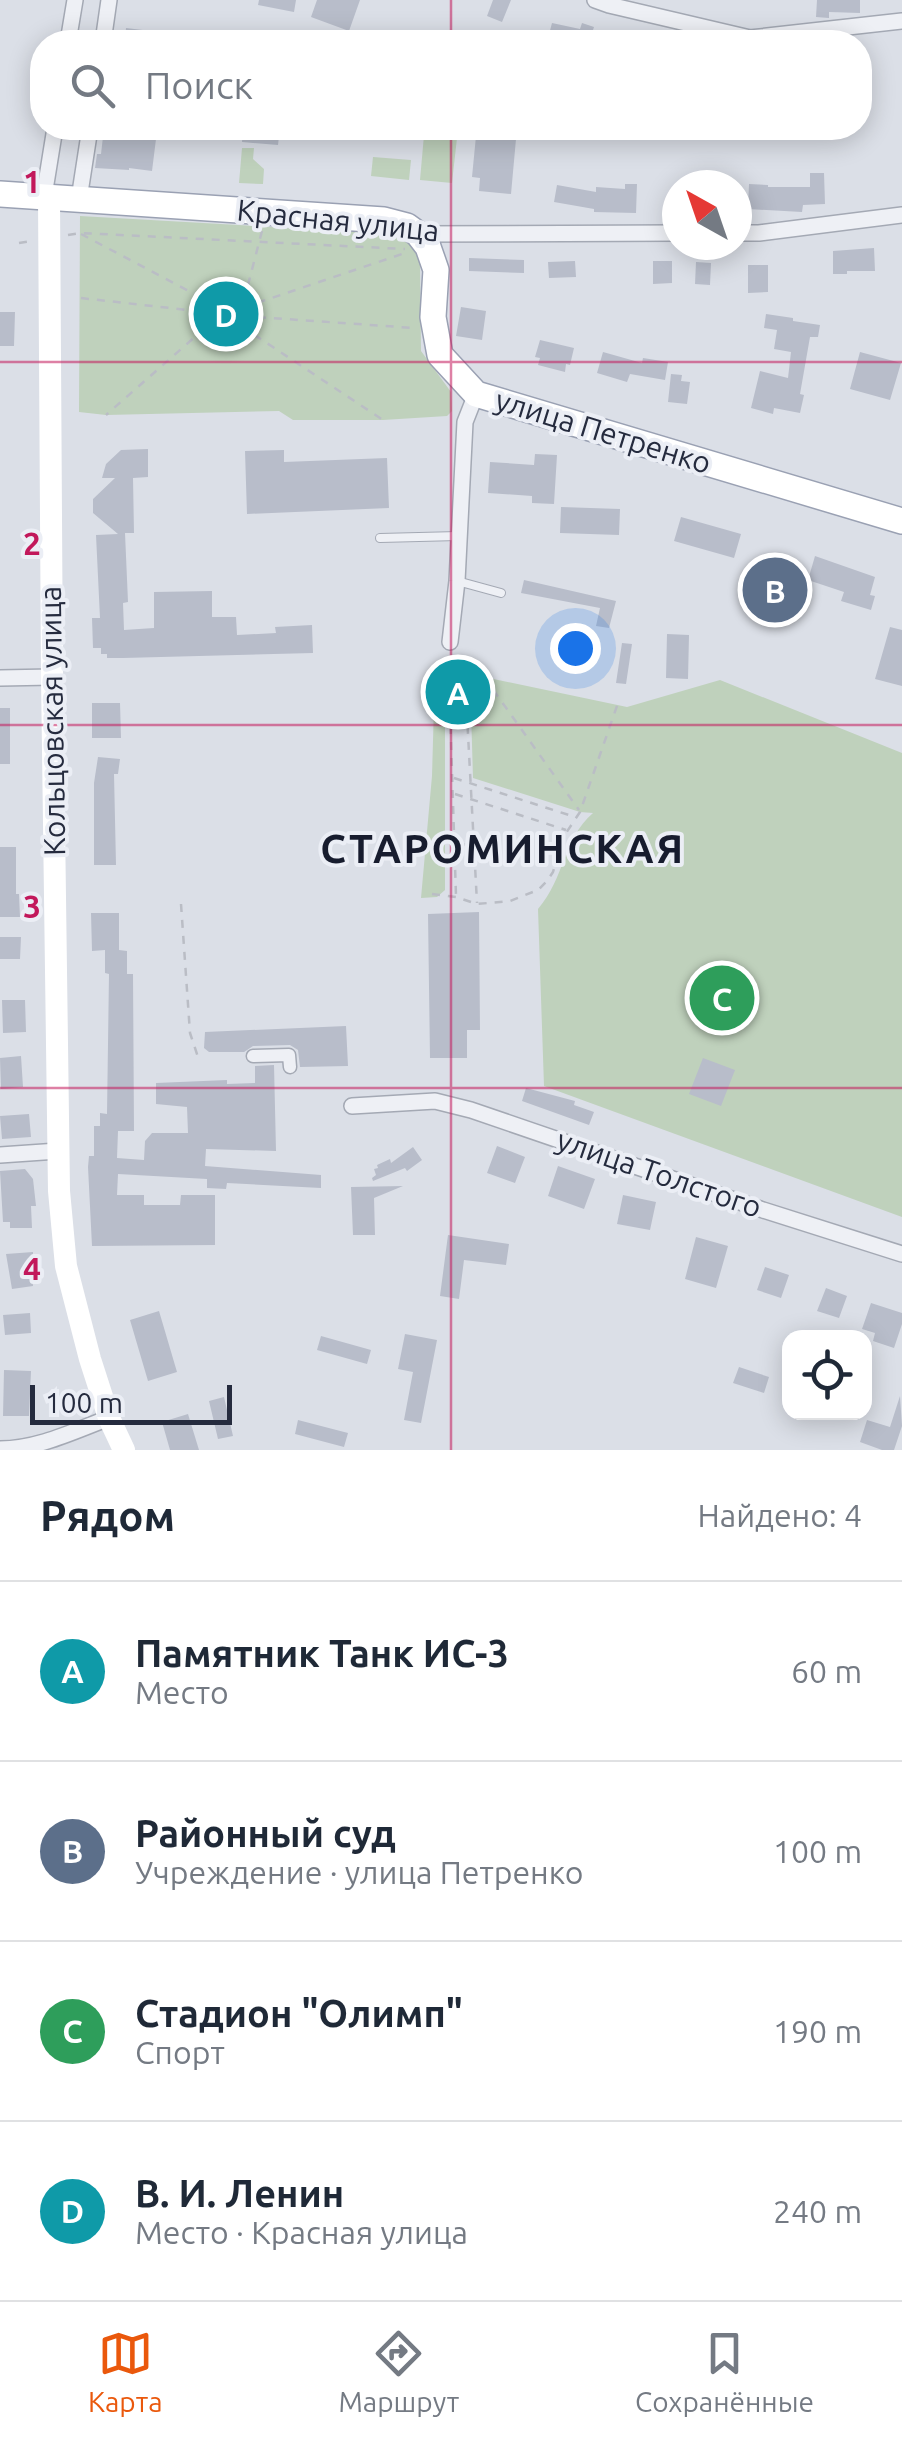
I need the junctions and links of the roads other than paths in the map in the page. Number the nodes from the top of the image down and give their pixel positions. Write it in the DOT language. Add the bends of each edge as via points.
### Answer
graph roads {
  1 [pos="74,0"];
  2 [pos="109,0"];
  3 [pos="595,0"];
  4 [pos="902,21"];
  5 [pos="70,30"];
  6 [pos="105,30"];
  7 [pos="716,30"];
  8 [pos="822,30"];
  9 [pos="53,140"];
  10 [pos="88,140"];
  11 [pos="0,194"];
  12 [pos="46,196"];
  13 [pos="79,199"];
  14 [pos="902,215"];
  15 [pos="418,234"];
  16 [pos="662,234"];
  17 [pos="752,234"];
  18 [pos="476,394"];
  19 [pos="902,522"];
  20 [pos="458,536"];
  21 [pos="380,538"];
  22 [pos="457,581"];
  23 [pos="502,593"];
  24 [pos="450,642"];
  25 [pos="52,677"];
  26 [pos="0,678"];
  27 [pos="252,1056"];
  28 [pos="290,1068"];
  29 [pos="352,1112"];
  30 [pos="58,1151"];
  31 [pos="0,1155"];
  32 [pos="902,1254"];
  33 [pos="109,1418"];
  34 [pos="45,1446"];
  35 [pos="0,1448"];
  36 [pos="124,1450"];
  1 -- 5 [label="street"];
  2 -- 6 [label="street"];
  3 -- 7 [label="street"];
  4 -- 8 [label="street"];
  9 -- 12 [label="street, Кольцовская улица"];
  10 -- 13 [label="street"];
  11 -- 12 [label="main road, Красная улица"];
  12 -- 13 [label="main road, Красная улица"];
  12 -- 25 [label="main road, Кольцовская улица"];
  13 -- 15 [label="main road, Красная улица" via="384,220"];
  14 -- 17 [label="street"];
  15 -- 16 [label="street, Красная улица"];
  15 -- 18 [label="main road, улица Петренко" via="436,270 440,356"];
  18 -- 19 [label="main road, улица Петренко"];
  18 -- 20 [label="street" via="464,422"];
  20 -- 21 [label="lane"];
  20 -- 22 [label="street"];
  22 -- 23 [label="lane"];
  22 -- 24 [label="street"];
  25 -- 26 [label="street"];
  25 -- 30 [label="main road, Кольцовская улица"];
  27 -- 28 [label="street" via="290,1054"];
  29 -- 32 [label="street, улица Толстого" via="435,1101 471,1110"];
  30 -- 31 [label="street"];
  30 -- 33 [label="main road, Кольцовская улица" via="66,1266"];
  33 -- 34 [label="street"];
  33 -- 36 [label="main road, Кольцовская улица"];
  34 -- 35 [label="street"];
}
